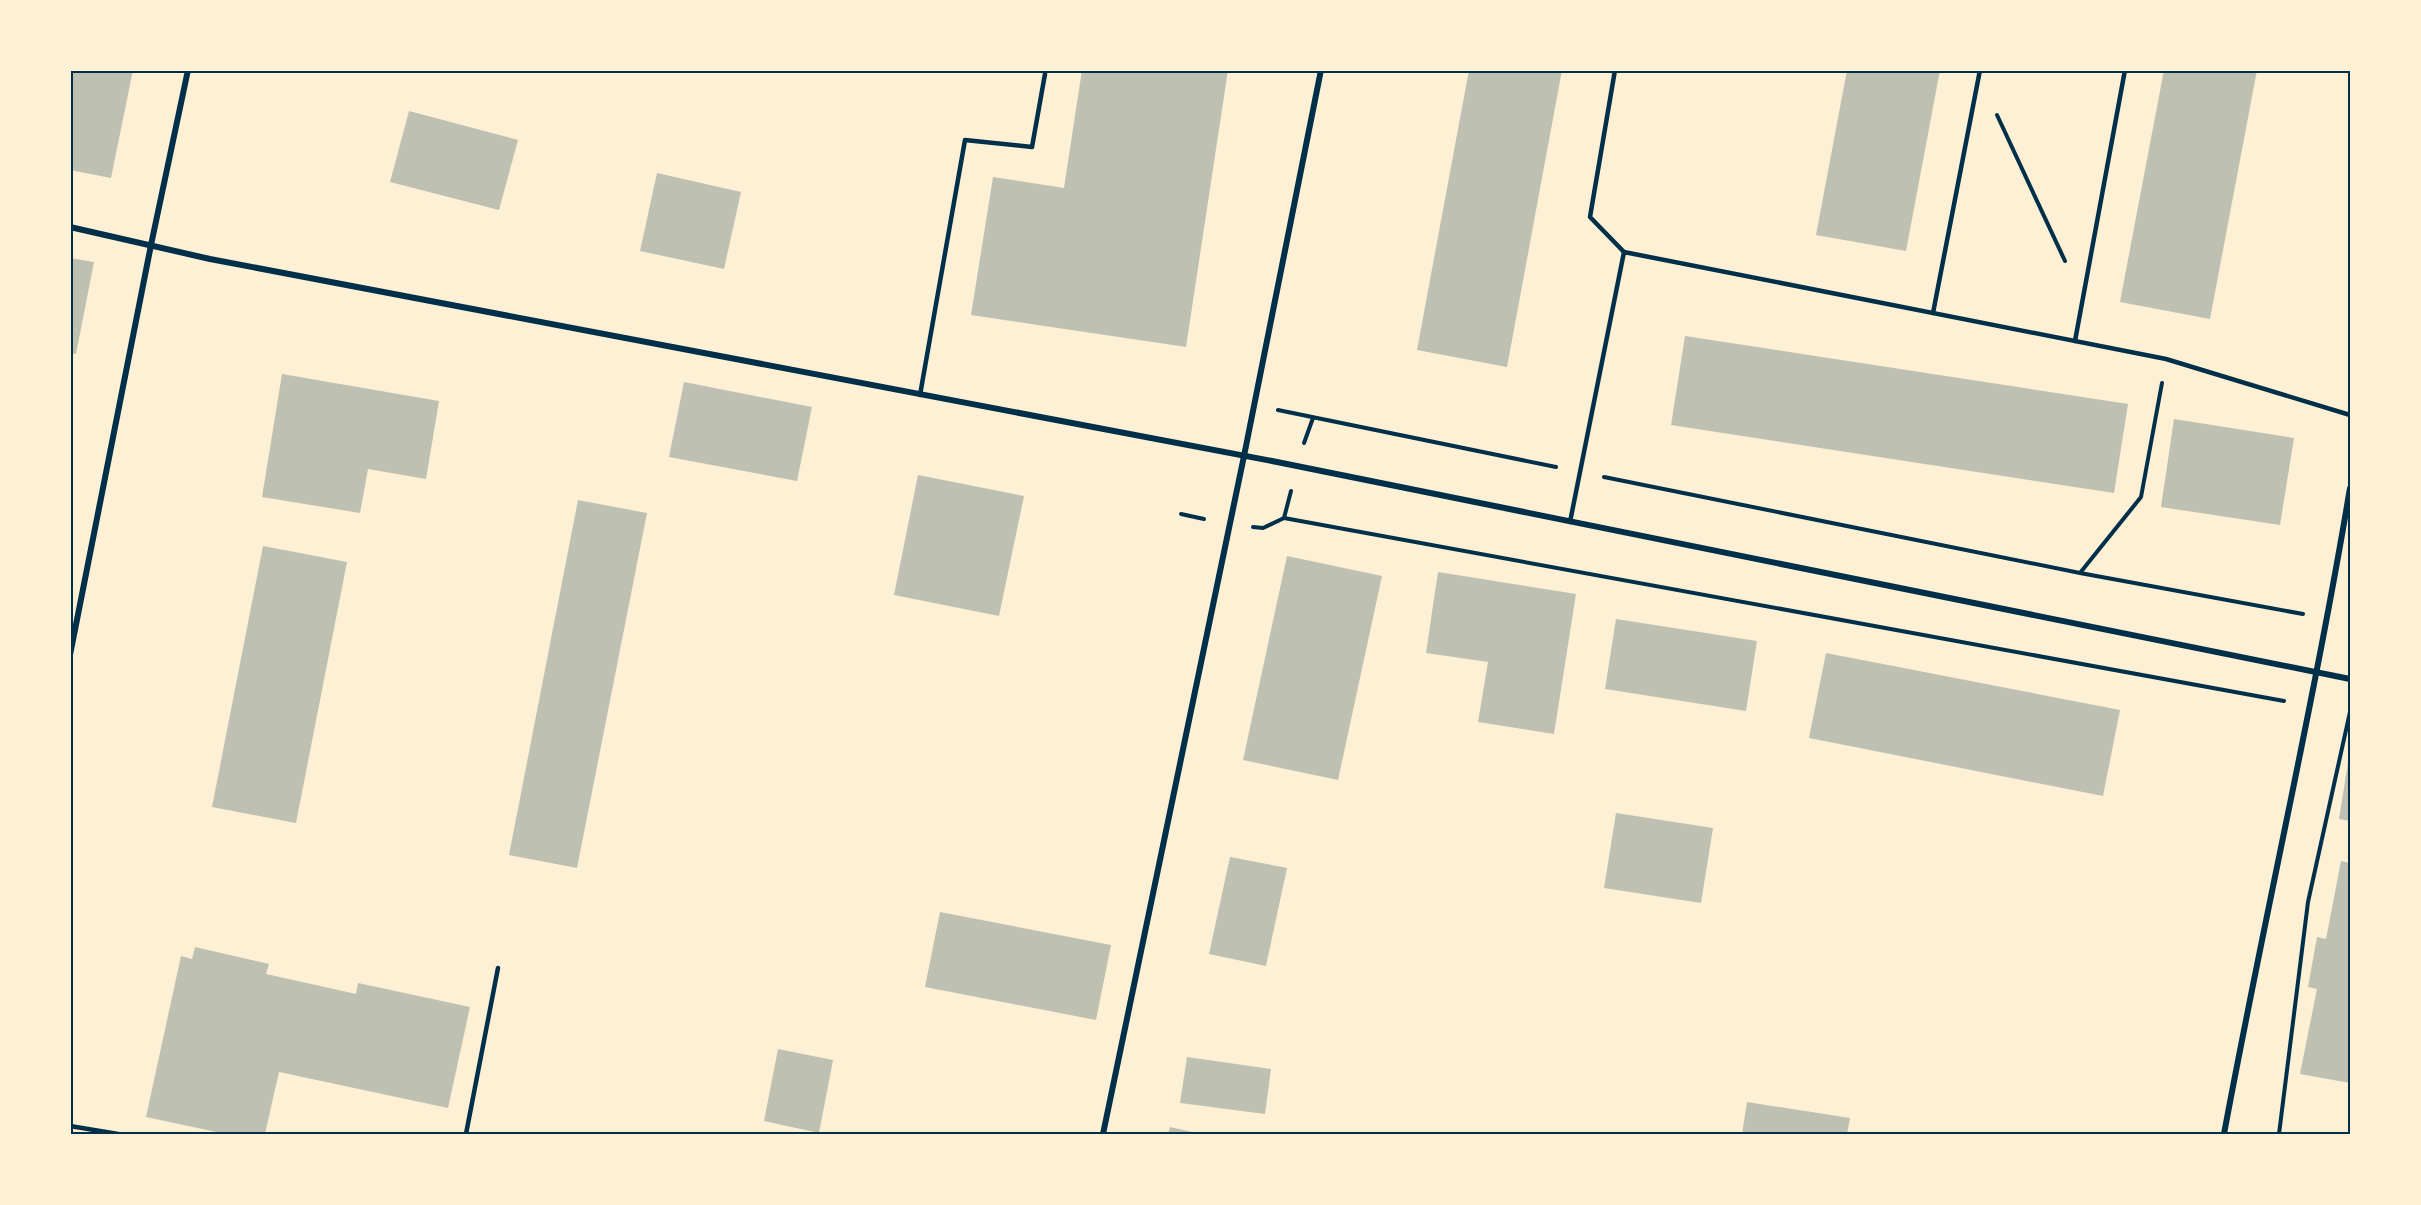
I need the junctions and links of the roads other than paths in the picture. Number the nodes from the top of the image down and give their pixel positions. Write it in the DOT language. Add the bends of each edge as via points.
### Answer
graph roads {
  1 [pos="188,70"];
  2 [pos="1321,70"];
  3 [pos="1615,70"];
  4 [pos="2125,70"];
  5 [pos="1980,73"];
  6 [pos="1045,74"];
  7 [pos="70,227"];
  8 [pos="151,245"];
  9 [pos="1624,252"];
  10 [pos="1933,313"];
  11 [pos="2075,341"];
  12 [pos="920,395"];
  13 [pos="2350,415"];
  14 [pos="1244,456"];
  15 [pos="2350,488"];
  16 [pos="1570,522"];
  17 [pos="70,655"];
  18 [pos="2317,673"];
  19 [pos="2350,679"];
  20 [pos="498,968"];
  21 [pos="70,1126"];
  22 [pos="118,1134"];
  23 [pos="466,1134"];
  24 [pos="1103,1134"];
  25 [pos="2224,1134"];
  1 -- 8 [label="street"];
  2 -- 14 [label="street"];
  3 -- 9 [label="lane" via="1590,217"];
  4 -- 11 [label="lane"];
  5 -- 10 [label="lane"];
  6 -- 12 [label="lane" via="1032,147 965,140"];
  7 -- 8 [label="street"];
  8 -- 12 [label="street"];
  8 -- 17 [label="street"];
  9 -- 10 [label="lane"];
  9 -- 16 [label="lane"];
  10 -- 11 [label="lane"];
  11 -- 13 [label="lane" via="2166,359"];
  12 -- 14 [label="street"];
  14 -- 16 [label="street"];
  14 -- 24 [label="street"];
  15 -- 18 [label="street"];
  16 -- 18 [label="street"];
  18 -- 19 [label="street"];
  18 -- 25 [label="street"];
  20 -- 23 [label="lane"];
  21 -- 22 [label="lane"];
}
